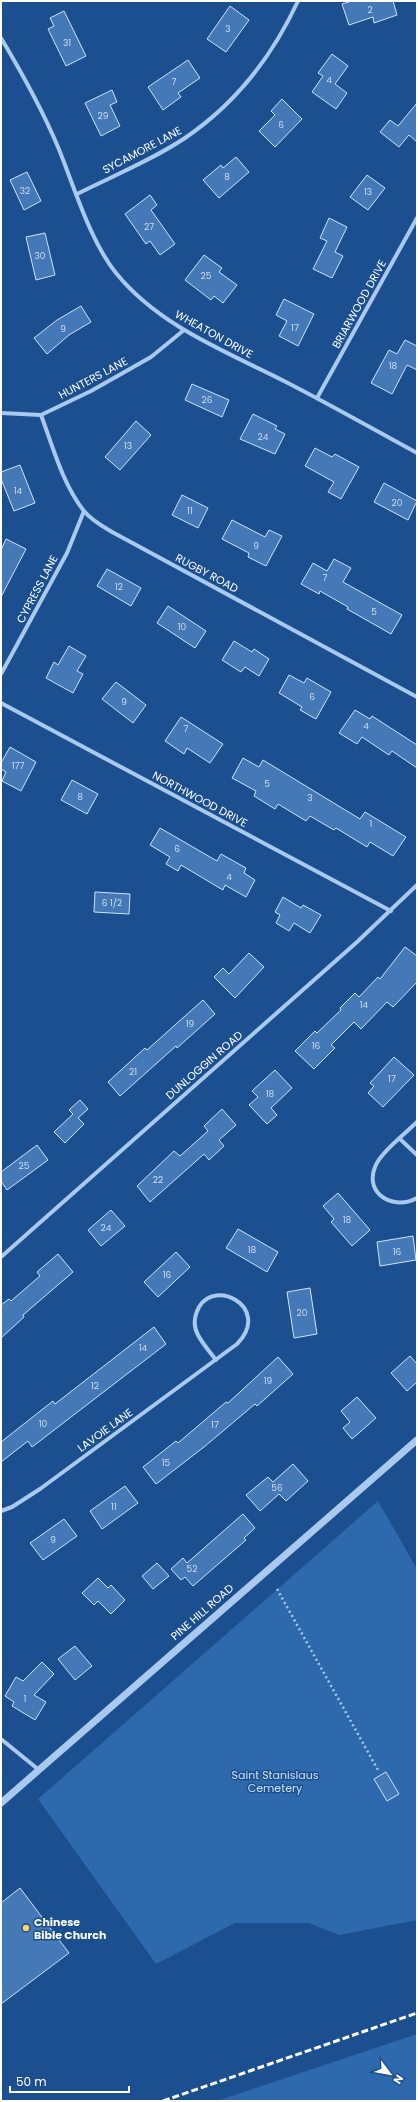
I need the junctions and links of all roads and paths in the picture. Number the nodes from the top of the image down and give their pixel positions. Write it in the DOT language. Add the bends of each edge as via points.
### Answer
graph roads {
  1 [pos="298,1"];
  2 [pos="1,38"];
  3 [pos="77,194"];
  4 [pos="417,218"];
  5 [pos="184,330"];
  6 [pos="317,398"];
  7 [pos="1,413"];
  8 [pos="41,415"];
  9 [pos="417,453"];
  10 [pos="84,511"];
  11 [pos="1,674"];
  12 [pos="417,697"];
  13 [pos="1,703"];
  14 [pos="417,885"];
  15 [pos="390,910"];
  16 [pos="417,1122"];
  17 [pos="400,1139"];
  18 [pos="417,1155"];
  19 [pos="417,1198"];
  20 [pos="1,1257"];
  21 [pos="216,1360"];
  22 [pos="417,1440"];
  23 [pos="1,1510"];
  24 [pos="277,1589"];
  25 [pos="1,1739"];
  26 [pos="39,1770"];
  27 [pos="378,1770"];
  28 [pos="1,1803"];
  1 -- 3 [label="street, SYCAMORE LANE" via="268,54 249,80 222,109 197,130 163,151"];
  2 -- 3 [label="street, WHEATON DRIVE" via="21,71 57,145"];
  3 -- 5 [label="street, WHEATON DRIVE" via="96,240 116,273 148,306"];
  4 -- 6 [label="street, BRIARWOOD DRIVE"];
  5 -- 6 [label="street, WHEATON DRIVE"];
  5 -- 8 [label="street, HUNTERS LANE" via="151,357 91,391"];
  6 -- 9 [label="street, WHEATON DRIVE"];
  7 -- 8 [label="street, HUNTERS LANE"];
  8 -- 10 [label="street, RUGBY ROAD" via="63,473"];
  10 -- 11 [label="street, CYPRESS LANE" via="67,553"];
  10 -- 12 [label="street, RUGBY ROAD" via="114,533"];
  13 -- 15 [label="street, NORTHWOOD DRIVE"];
  14 -- 15 [label="street, DUNLOGGIN ROAD"];
  15 -- 20 [label="street, DUNLOGGIN ROAD"];
  16 -- 17 [label="street"];
  17 -- 18 [label="street"];
  17 -- 19 [label="street" via="375,1167 374,1184 378,1192 392,1203 401,1204"];
  21 -- 21 [label="street, LAVOIE LANE" via="244,1338 248,1329 246,1311 238,1300 226,1295 217,1295 206,1300 197,1310 195,1318 198,1335"];
  21 -- 23 [label="street, LAVOIE LANE" via="28,1498"];
  22 -- 26 [label="street, PINE HILL ROAD"];
  24 -- 27 [label="path"];
  25 -- 26 [label="street"];
  26 -- 28 [label="street, PINE HILL ROAD"];
}
